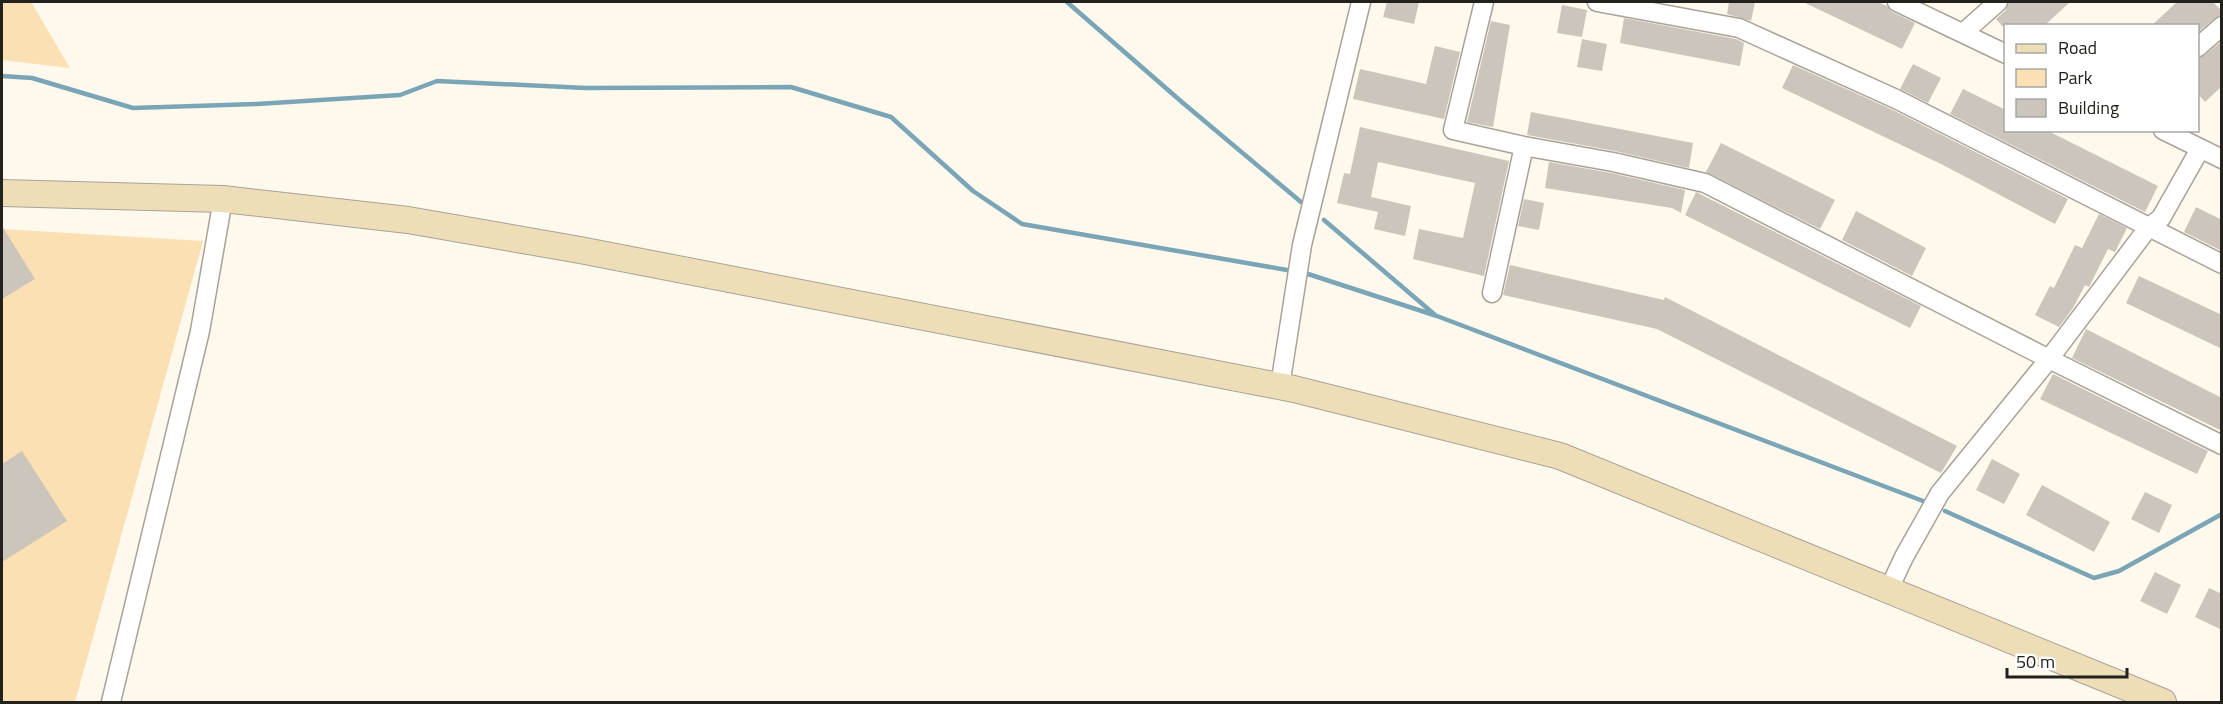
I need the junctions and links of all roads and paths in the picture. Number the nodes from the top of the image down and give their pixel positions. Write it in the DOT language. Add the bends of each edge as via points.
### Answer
graph roads {
  1 [pos="1361,2"];
  2 [pos="1484,2"];
  3 [pos="1598,2"];
  4 [pos="1897,2"];
  5 [pos="1998,2"];
  6 [pos="2222,26"];
  7 [pos="1963,33"];
  8 [pos="2199,46"];
  9 [pos="2004,53"];
  10 [pos="2167,132"];
  11 [pos="1524,146"];
  12 [pos="2200,149"];
  13 [pos="2222,159"];
  14 [pos="2,193"];
  15 [pos="223,199"];
  16 [pos="2148,228"];
  17 [pos="2222,264"];
  18 [pos="1492,293"];
  19 [pos="2049,359"];
  20 [pos="1280,386"];
  21 [pos="2222,445"];
  22 [pos="1888,591"];
  23 [pos="111,702"];
  24 [pos="2163,702"];
  1 -- 20 [label="street" via="1302,245"];
  2 -- 11 [label="street" via="1453,130"];
  3 -- 16 [label="street" via="1739,28 1896,99"];
  4 -- 7 [label="street"];
  5 -- 7 [label="street"];
  6 -- 8 [label="street"];
  7 -- 9 [label="street"];
  10 -- 12 [label="street"];
  11 -- 18 [label="street"];
  11 -- 19 [label="street" via="1705,183"];
  12 -- 13 [label="street"];
  12 -- 16 [label="street" via="2161,218"];
  14 -- 15 [label="main road"];
  15 -- 20 [label="main road" via="408,220 580,250"];
  15 -- 23 [label="street" via="200,331"];
  16 -- 17 [label="street"];
  16 -- 19 [label="street"];
  19 -- 21 [label="street"];
  19 -- 22 [label="street" via="1940,493"];
  20 -- 22 [label="main road" via="1560,456"];
  22 -- 24 [label="main road"];
}
